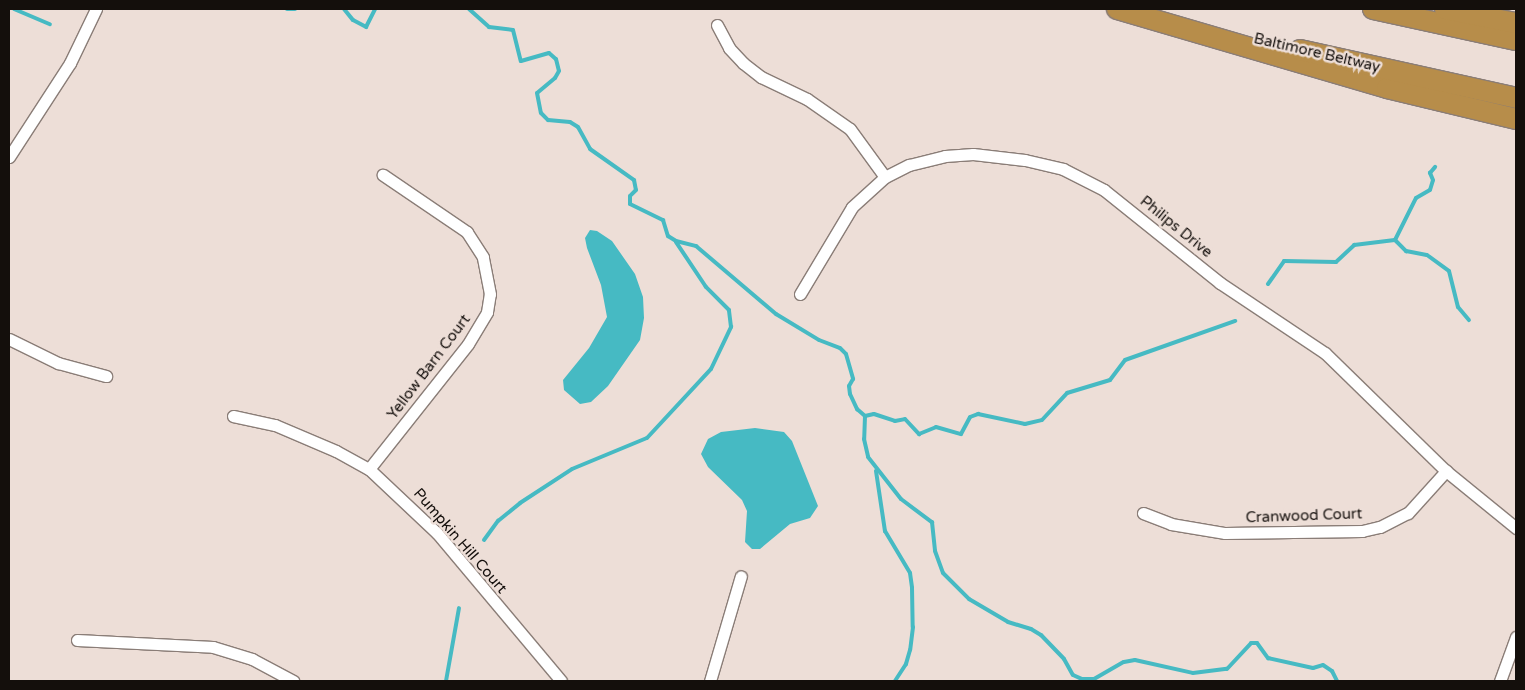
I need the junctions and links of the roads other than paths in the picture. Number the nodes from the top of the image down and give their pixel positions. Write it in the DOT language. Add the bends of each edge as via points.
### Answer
graph roads {
  1 [pos="96,9"];
  2 [pos="1117,9"];
  3 [pos="1373,9"];
  4 [pos="1445,9"];
  5 [pos="1516,22"];
  6 [pos="717,25"];
  7 [pos="1516,40"];
  8 [pos="1516,98"];
  9 [pos="1516,119"];
  10 [pos="9,157"];
  11 [pos="383,175"];
  12 [pos="886,177"];
  13 [pos="800,294"];
  14 [pos="9,339"];
  15 [pos="106,376"];
  16 [pos="233,416"];
  17 [pos="369,469"];
  18 [pos="1446,471"];
  19 [pos="1144,513"];
  20 [pos="1516,528"];
  21 [pos="741,576"];
  22 [pos="1516,637"];
  23 [pos="78,640"];
  24 [pos="292,681"];
  25 [pos="561,681"];
  26 [pos="710,681"];
  27 [pos="1500,681"];
  1 -- 10 [label="street" via="70,63"];
  2 -- 8 [label="highway, Baltimore Beltway"];
  2 -- 9 [label="highway" via="1387,88"];
  3 -- 7 [label="highway"];
  4 -- 5 [label="highway"];
  6 -- 12 [label="street" via="729,48 743,63 831,114 850,129"];
  11 -- 17 [label="street, Yellow Barn Court" via="471,237 483,257 490,294 487,312 472,338"];
  12 -- 13 [label="street, Philips Drive" via="852,207"];
  12 -- 18 [label="street, Philips Drive" via="909,165 945,156 973,154 1044,163 1084,177 1126,206 1232,292 1325,353"];
  14 -- 15 [label="street" via="45,358"];
  16 -- 17 [label="street, Pumpkin Hill Court" via="298,434"];
  17 -- 25 [label="street, Pumpkin Hill Court" via="437,533"];
  18 -- 19 [label="street, Cranwood Court" via="1408,513 1387,524 1362,531 1226,533 1171,524"];
  18 -- 20 [label="street, Philips Drive"];
  21 -- 26 [label="street"];
  22 -- 27 [label="street"];
  23 -- 24 [label="street" via="213,647 252,659"];
}
